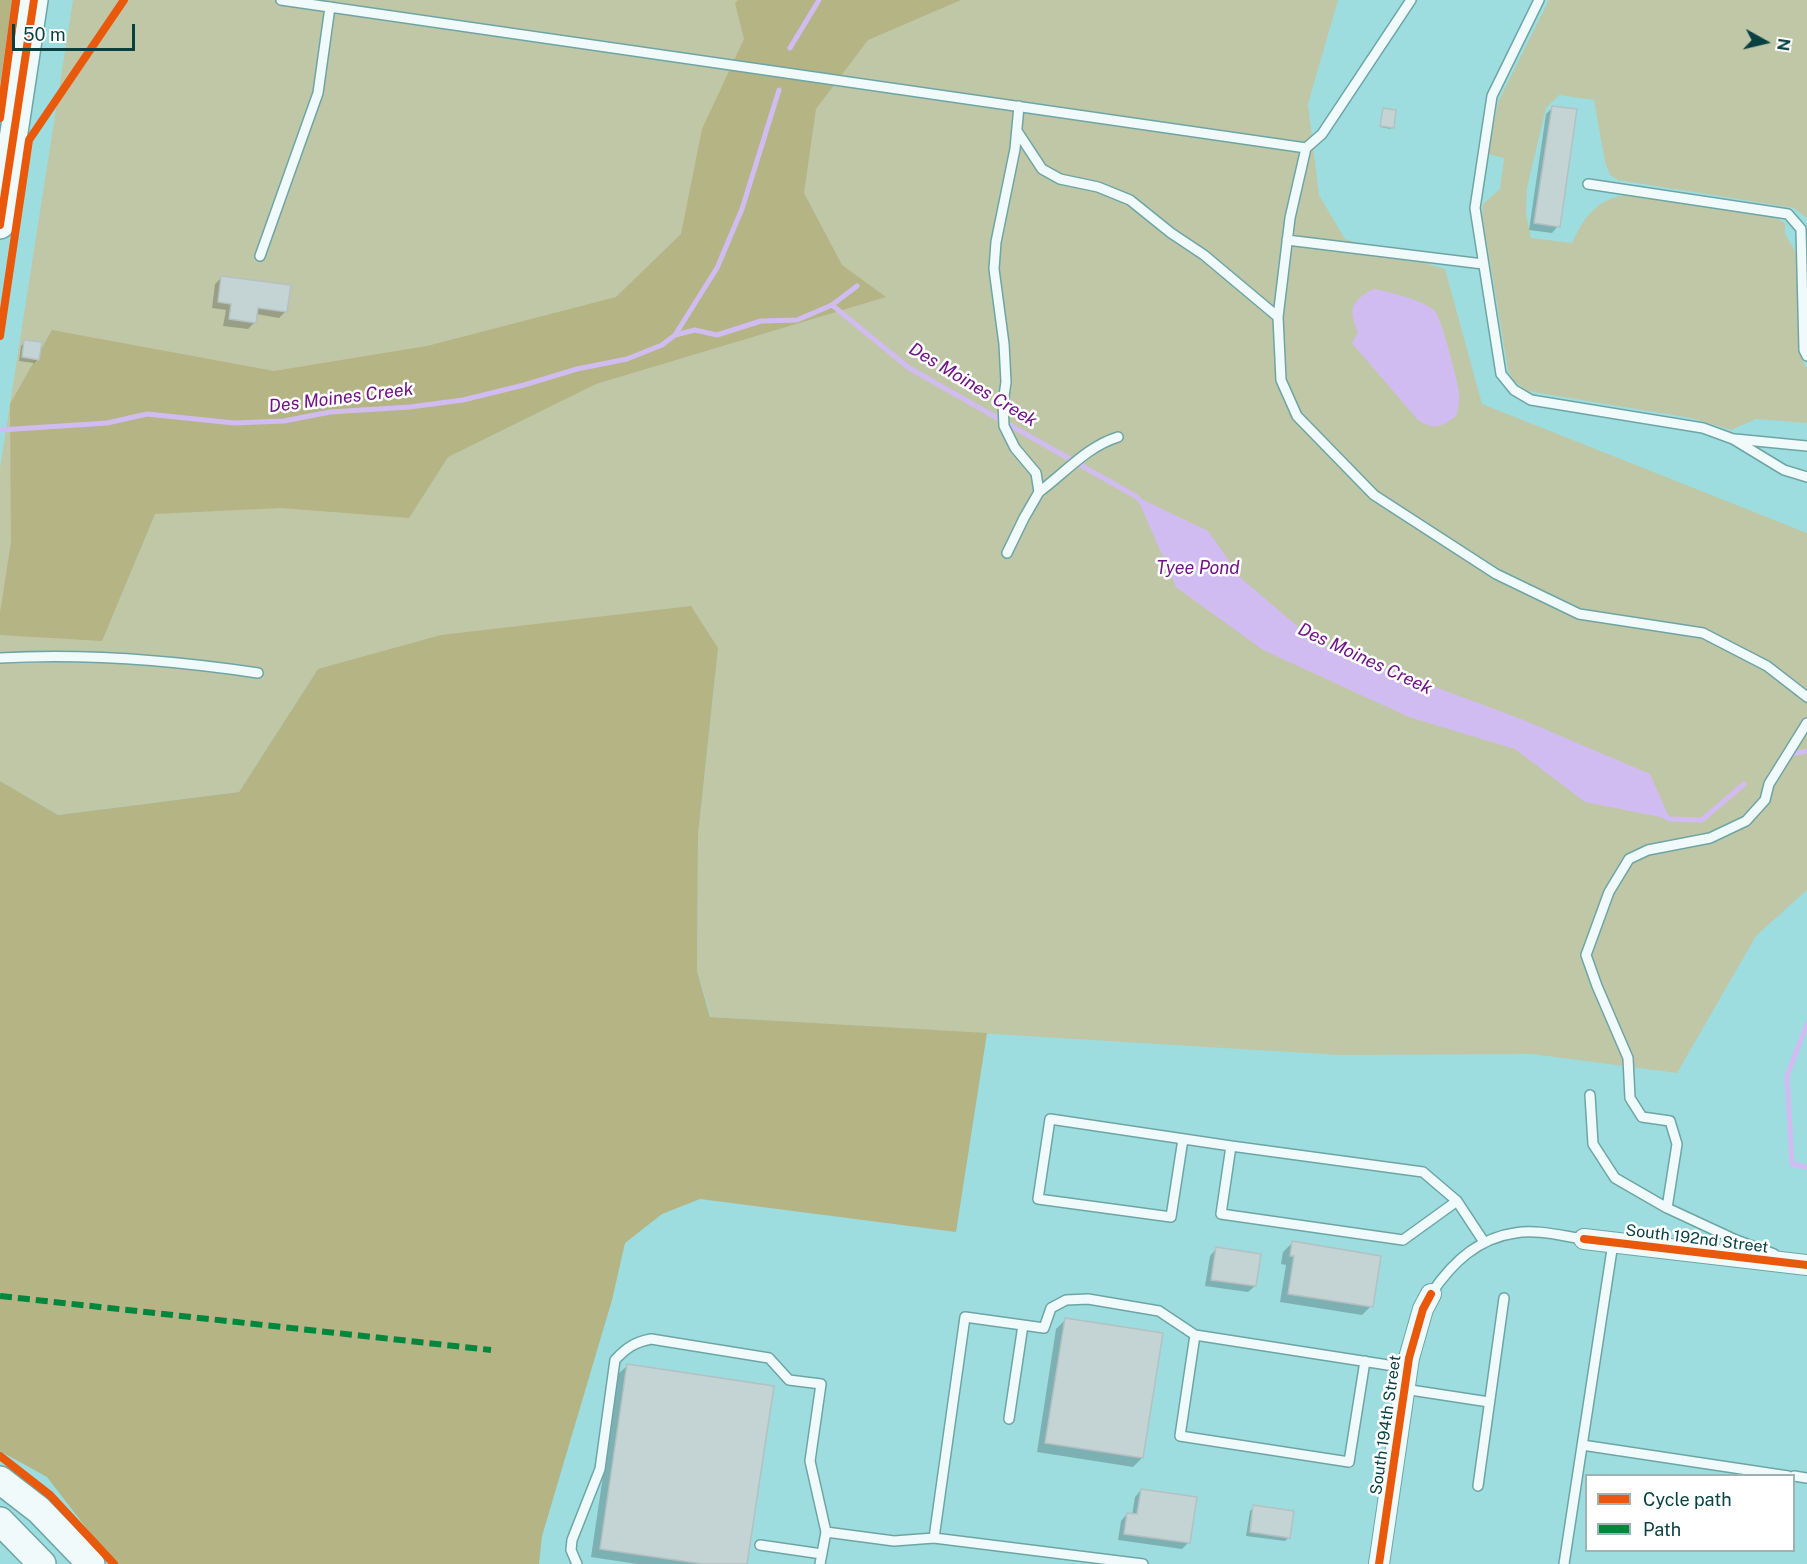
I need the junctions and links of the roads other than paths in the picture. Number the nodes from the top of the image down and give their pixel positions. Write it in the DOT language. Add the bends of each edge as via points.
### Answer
graph roads {
  1 [pos="34,0"];
  2 [pos="281,0"];
  3 [pos="1411,0"];
  4 [pos="1539,0"];
  5 [pos="330,7"];
  6 [pos="1020,106"];
  7 [pos="1017,131"];
  8 [pos="1305,148"];
  9 [pos="1588,184"];
  10 [pos="0,225"];
  11 [pos="1287,240"];
  12 [pos="261,256"];
  13 [pos="1483,264"];
  14 [pos="1278,317"];
  15 [pos="1807,356"];
  16 [pos="1118,437"];
  17 [pos="1733,439"];
  18 [pos="1807,446"];
  19 [pos="1807,477"];
  20 [pos="1039,492"];
  21 [pos="1007,553"];
  22 [pos="0,658"];
  23 [pos="258,673"];
  24 [pos="1807,697"];
  25 [pos="1807,723"];
  26 [pos="1590,1095"];
  27 [pos="1183,1139"];
  28 [pos="1231,1146"];
  29 [pos="1457,1200"];
  30 [pos="1667,1209"];
  31 [pos="1584,1239"];
  32 [pos="1484,1242"];
  33 [pos="1613,1243"];
  34 [pos="1806,1265"];
  35 [pos="1431,1294"];
  36 [pos="1504,1298"];
  37 [pos="1023,1325"];
  38 [pos="1195,1335"];
  39 [pos="1365,1361"];
  40 [pos="1407,1368"];
  41 [pos="1404,1389"];
  42 [pos="1490,1402"];
  43 [pos="1008,1419"];
  44 [pos="1582,1445"];
  45 [pos="1775,1474"];
  46 [pos="0,1480"];
  47 [pos="1478,1486"];
  48 [pos="0,1521"];
  49 [pos="825,1532"];
  50 [pos="934,1538"];
  51 [pos="760,1545"];
  52 [pos="822,1554"];
  53 [pos="42,1564"];
  54 [pos="90,1564"];
  55 [pos="577,1564"];
  56 [pos="820,1564"];
  57 [pos="1143,1564"];
  58 [pos="1379,1564"];
  59 [pos="1564,1564"];
  1 -- 10 [label="main road"];
  2 -- 5 [label="lane"];
  3 -- 8 [label="lane" via="1322,134"];
  4 -- 13 [label="lane" via="1492,96 1475,208"];
  5 -- 6 [label="lane"];
  5 -- 12 [label="lane" via="318,93"];
  6 -- 7 [label="lane"];
  6 -- 8 [label="lane"];
  7 -- 14 [label="lane" via="1042,169 1060,179 1098,187 1130,200"];
  7 -- 20 [label="lane" via="994,269 1004,344 1004,426 1036,473"];
  8 -- 11 [label="lane"];
  9 -- 15 [label="lane" via="1788,214 1801,229"];
  11 -- 13 [label="lane"];
  11 -- 14 [label="lane"];
  13 -- 17 [label="lane" via="1501,374 1514,390 1531,399 1703,428"];
  14 -- 24 [label="lane" via="1281,380 1297,416 1374,495 1496,574 1579,614 1703,633 1767,666"];
  16 -- 20 [label="lane" via="1085,453"];
  17 -- 18 [label="lane"];
  17 -- 19 [label="lane" via="1784,470"];
  20 -- 21 [label="lane"];
  22 -- 23 [label="lane" via="117,658"];
  25 -- 30 [label="lane" via="1769,784 1765,800 1746,822 1710,838 1648,850 1629,859 1609,892 1586,955 1628,1058 1630,1098 1642,1117 1670,1121 1677,1144"];
  26 -- 30 [label="lane" via="1593,1144 1615,1178"];
  27 -- 27 [label="lane" via="1050,1119 1038,1199 1171,1217"];
  27 -- 28 [label="lane"];
  28 -- 29 [label="lane" via="1424,1172"];
  28 -- 29 [label="lane" via="1221,1214 1403,1240"];
  29 -- 32 [label="lane"];
  30 -- 34 [label="lane"];
  31 -- 32 [label="lane" via="1516,1232"];
  31 -- 33 [label="street, South 192nd Street"];
  32 -- 35 [label="lane" via="1444,1274"];
  33 -- 34 [label="street, South 192nd Street"];
  33 -- 44 [label="lane"];
  35 -- 40 [label="street, South 194th Street"];
  36 -- 42 [label="lane"];
  37 -- 38 [label="lane" via="1044,1328 1051,1308 1066,1300 1088,1299 1159,1311"];
  37 -- 43 [label="lane"];
  37 -- 50 [label="lane" via="966,1317"];
  38 -- 39 [label="lane"];
  38 -- 39 [label="lane" via="1180,1436 1349,1462"];
  39 -- 40 [label="lane"];
  40 -- 41 [label="street, South 194th Street"];
  41 -- 42 [label="lane"];
  41 -- 58 [label="street, South 194th Street"];
  42 -- 47 [label="lane"];
  44 -- 45 [label="lane"];
  44 -- 59 [label="lane"];
  46 -- 54 [label="main road" via="39,1510"];
  48 -- 53 [label="main road"];
  49 -- 50 [label="lane" via="894,1540"];
  49 -- 52 [label="lane"];
  49 -- 55 [label="lane" via="810,1461 821,1384 789,1380 769,1358 651,1339 625,1349 615,1360 600,1469 572,1540 571,1550"];
  50 -- 57 [label="lane"];
  51 -- 52 [label="lane"];
  52 -- 56 [label="lane"];
}
